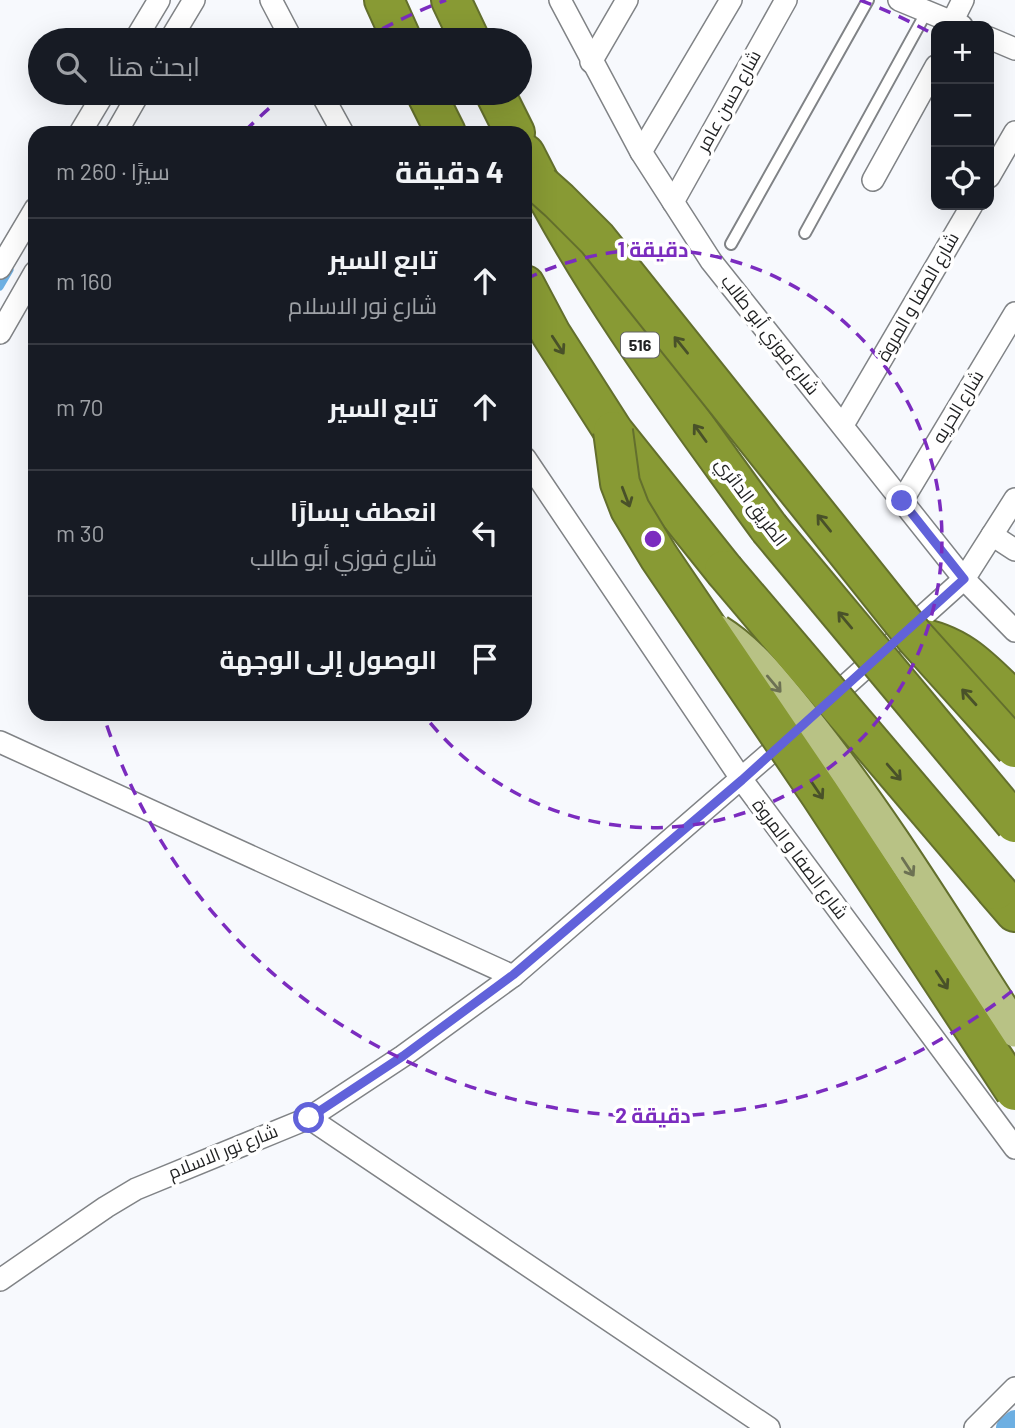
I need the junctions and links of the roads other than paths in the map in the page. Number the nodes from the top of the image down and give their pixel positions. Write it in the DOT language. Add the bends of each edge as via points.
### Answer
graph roads {
  1 [pos="159,0"];
  2 [pos="194,0"];
  3 [pos="271,0"];
  4 [pos="384,0"];
  5 [pos="451,0"];
  6 [pos="560,0"];
  7 [pos="627,0"];
  8 [pos="731,0"];
  9 [pos="786,0"];
  10 [pos="868,0"];
  11 [pos="899,0"];
  12 [pos="963,0"];
  13 [pos="927,12"];
  14 [pos="948,21"];
  15 [pos="959,21"];
  16 [pos="142,28"];
  17 [pos="177,28"];
  18 [pos="286,28"];
  19 [pos="397,28"];
  20 [pos="464,28"];
  21 [pos="994,40"];
  22 [pos="1015,49"];
  23 [pos="592,62"];
  24 [pos="931,75"];
  25 [pos="97,105"];
  26 [pos="132,105"];
  27 [pos="327,105"];
  28 [pos="432,105"];
  29 [pos="501,105"];
  30 [pos="84,126"];
  31 [pos="120,126"];
  32 [pos="338,126"];
  33 [pos="442,126"];
  34 [pos="512,126"];
  35 [pos="1015,132"];
  36 [pos="641,152"];
  37 [pos="994,168"];
  38 [pos="533,170"];
  39 [pos="873,180"];
  40 [pos="673,202"];
  41 [pos="969,210"];
  42 [pos="28,221"];
  43 [pos="805,233"];
  44 [pos="732,244"];
  45 [pos="0,268"];
  46 [pos="28,284"];
  47 [pos="532,298"];
  48 [pos="1015,313"];
  49 [pos="0,333"];
  50 [pos="843,425"];
  51 [pos="613,431"];
  52 [pos="532,468"];
  53 [pos="1015,499"];
  54 [pos="902,501"];
  55 [pos="992,535"];
  56 [pos="1015,550"];
  57 [pos="964,579"];
  58 [pos="704,623"];
  59 [pos="1015,631"];
  60 [pos="915,637"];
  61 [pos="1015,702"];
  62 [pos="0,742"];
  63 [pos="1015,748"];
  64 [pos="742,780"];
  65 [pos="1015,823"];
  66 [pos="1006,901"];
  67 [pos="513,975"];
  68 [pos="1015,1030"];
  69 [pos="1015,1091"];
  70 [pos="309,1118"];
  71 [pos="1015,1147"];
  72 [pos="0,1280"];
  73 [pos="1015,1388"];
  74 [pos="769,1428"];
  75 [pos="975,1428"];
  1 -- 16 [label="street"];
  2 -- 17 [label="street"];
  3 -- 18 [label="street"];
  4 -- 19 [label="highway"];
  5 -- 20 [label="highway"];
  6 -- 23 [label="street, شارع فوزي أبو طالب"];
  7 -- 23 [label="street"];
  8 -- 36 [label="street"];
  9 -- 40 [label="street, شارع حسن عامر"];
  10 -- 44 [label="lane"];
  11 -- 13 [label="street"];
  12 -- 15 [label="street"];
  13 -- 14 [label="street"];
  13 -- 43 [label="lane"];
  21 -- 22 [label="street"];
  23 -- 36 [label="street, شارع فوزي أبو طالب"];
  24 -- 39 [label="street"];
  25 -- 30 [label="street"];
  26 -- 31 [label="street"];
  27 -- 32 [label="street"];
  28 -- 33 [label="highway"];
  29 -- 34 [label="highway"];
  35 -- 37 [label="street"];
  36 -- 40 [label="street, شارع فوزي أبو طالب"];
  60 -- 38 [label="highway, one-way, bridge" via="597,239"];
  65 -- 38 [label="highway, الطريق الدائري / 516, one-way, bridge" via="769,528 637,341 567,234"];
  40 -- 50 [label="street, شارع فوزي أبو طالب" via="712,261"];
  41 -- 50 [label="street, شارع الصفا و المروة"];
  42 -- 45 [label="street"];
  46 -- 49 [label="street"];
  47 -- 51 [label="highway, one-way"];
  48 -- 54 [label="street, شارع الحريه"];
  50 -- 54 [label="street, شارع فوزي أبو طالب"];
  51 -- 58 [label="highway, one-way, bridge" via="620,483 630,509"];
  51 -- 66 [label="highway, one-way, bridge" via="724,570"];
  52 -- 64 [label="street, شارع الصفا و المروة"];
  53 -- 55 [label="street, شارع نور الاسلام"];
  54 -- 57 [label="street, شارع فوزي أبو طالب"];
  55 -- 56 [label="street"];
  55 -- 57 [label="street, شارع نور الاسلام"];
  57 -- 59 [label="street, شارع فوزي أبو طالب"];
  57 -- 64 [label="street, شارع نور الاسلام"];
  58 -- 68 [label="main road, one-way, bridge" via="762,670 847,773"];
  58 -- 69 [label="highway, one-way, bridge"];
  60 -- 61 [label="highway" via="932,639 964,654"];
  63 -- 60 [label="highway, one-way, bridge"];
  62 -- 67 [label="street"];
  64 -- 67 [label="street, شارع نور الاسلام"];
  64 -- 71 [label="street, شارع الصفا و المروة"];
  67 -- 70 [label="street, شارع نور الاسلام"];
  70 -- 72 [label="street, شارع نور الاسلام" via="136,1189"];
  70 -- 74 [label="street"];
  73 -- 75 [label="street"];
}
